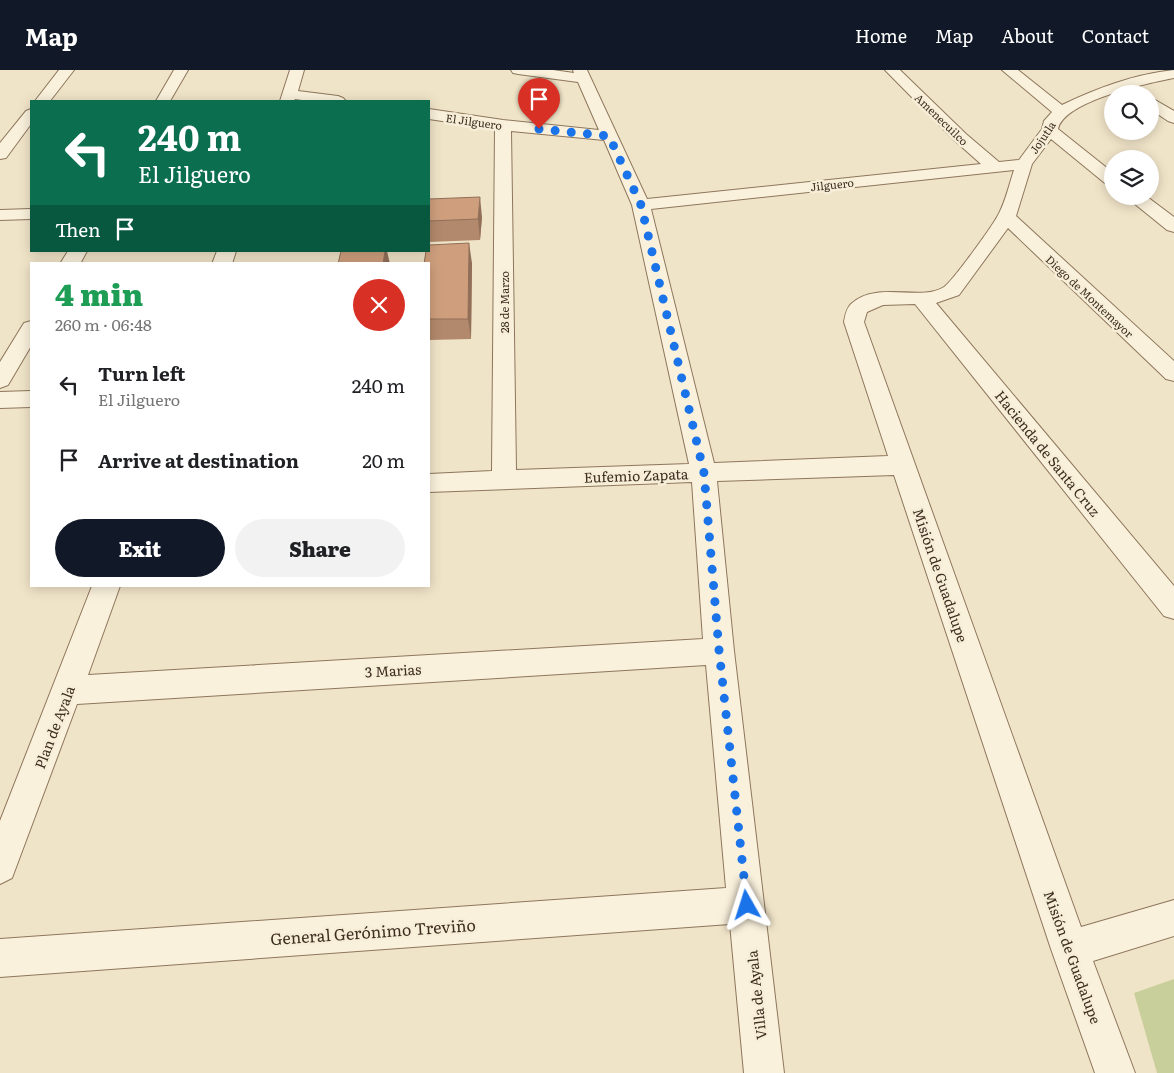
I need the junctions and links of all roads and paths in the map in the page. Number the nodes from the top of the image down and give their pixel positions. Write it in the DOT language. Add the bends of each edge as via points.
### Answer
graph roads {
  1 [pos="67,70"];
  2 [pos="181,70"];
  3 [pos="297,70"];
  4 [pos="518,70"];
  5 [pos="892,70"];
  6 [pos="1009,70"];
  7 [pos="1128,70"];
  8 [pos="581,74"];
  9 [pos="1174,74"];
  10 [pos="1139,85"];
  11 [pos="1145,85"];
  12 [pos="1104,92"];
  13 [pos="289,98"];
  14 [pos="43,100"];
  15 [pos="164,100"];
  16 [pos="322,100"];
  17 [pos="1159,108"];
  18 [pos="1061,111"];
  19 [pos="430,114"];
  20 [pos="30,115"];
  21 [pos="1174,118"];
  22 [pos="504,125"];
  23 [pos="1050,130"];
  24 [pos="609,136"];
  25 [pos="0,154"];
  26 [pos="1024,164"];
  27 [pos="994,166"];
  28 [pos="1104,174"];
  29 [pos="641,205"];
  30 [pos="1146,205"];
  31 [pos="30,214"];
  32 [pos="0,216"];
  33 [pos="1007,217"];
  34 [pos="1174,226"];
  35 [pos="922,300"];
  36 [pos="30,330"];
  37 [pos="1174,374"];
  38 [pos="0,380"];
  39 [pos="30,399"];
  40 [pos="0,400"];
  41 [pos="903,465"];
  42 [pos="704,473"];
  43 [pos="504,479"];
  44 [pos="430,483"];
  45 [pos="106,587"];
  46 [pos="1174,607"];
  47 [pos="719,650"];
  48 [pos="68,690"];
  49 [pos="0,866"];
  50 [pos="747,905"];
  51 [pos="1174,918"];
  52 [pos="1070,949"];
  53 [pos="0,958"];
  54 [pos="764,1073"];
  55 [pos="1115,1073"];
  1 -- 14 [label="street"];
  2 -- 15 [label="street"];
  3 -- 13 [label="street"];
  4 -- 8 [label="street"];
  5 -- 27 [label="street, Amenecuilco"];
  6 -- 18 [label="street"];
  7 -- 10 [label="street"];
  8 -- 24 [label="street, Villa de Ayala"];
  9 -- 11 [label="street, Jojutla"];
  12 -- 18 [label="street, Jojutla"];
  13 -- 16 [label="street"];
  17 -- 21 [label="street"];
  18 -- 23 [label="street, Jojutla" via="1052,121"];
  19 -- 22 [label="street, El Jilguero"];
  20 -- 25 [label="street"];
  22 -- 24 [label="street, El Jilguero"];
  22 -- 43 [label="street, 28 de Marzo"];
  23 -- 26 [label="street, Jojutla"];
  23 -- 28 [label="street"];
  24 -- 29 [label="street, Villa de Ayala"];
  26 -- 27 [label="street, Jilguero"];
  26 -- 33 [label="street, Misión de Guadalupe"];
  27 -- 29 [label="street, Jilguero"];
  29 -- 42 [label="street, Villa de Ayala"];
  30 -- 34 [label="street"];
  31 -- 32 [label="street"];
  33 -- 35 [label="street, Misión de Guadalupe" via="952,291 945,296"];
  33 -- 37 [label="street, Diego de Montemayor"];
  35 -- 41 [label="street, Misión de Guadalupe" via="887,298 870,302 858,309 854,322"];
  35 -- 46 [label="street, Hacienda de Santa Cruz"];
  36 -- 38 [label="street"];
  39 -- 40 [label="street"];
  41 -- 42 [label="street, Eufemio Zapata"];
  41 -- 52 [label="street, Misión de Guadalupe"];
  42 -- 43 [label="street, Eufemio Zapata"];
  42 -- 47 [label="street, Villa de Ayala"];
  43 -- 44 [label="street, Eufemio Zapata"];
  45 -- 48 [label="street, Plan de Ayala"];
  47 -- 48 [label="street, 3 Marias"];
  47 -- 50 [label="street, Villa de Ayala"];
  48 -- 49 [label="street, Plan de Ayala"];
  50 -- 53 [label="street, General Gerónimo Treviño"];
  50 -- 54 [label="street, Villa de Ayala"];
  51 -- 52 [label="street"];
  52 -- 55 [label="street, Misión de Guadalupe"];
}
